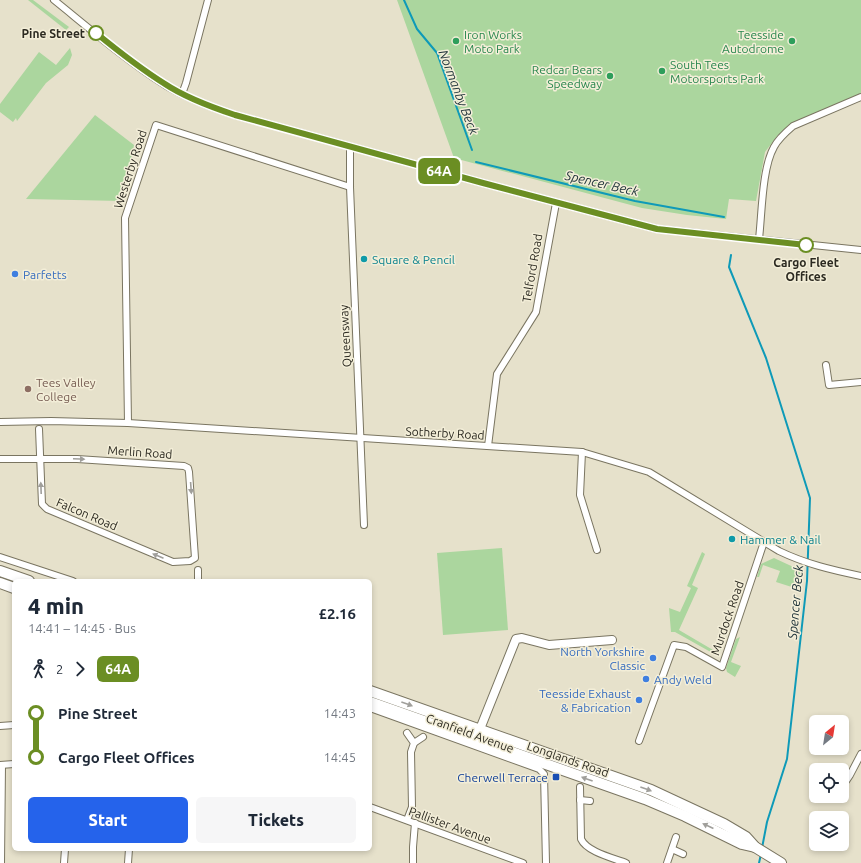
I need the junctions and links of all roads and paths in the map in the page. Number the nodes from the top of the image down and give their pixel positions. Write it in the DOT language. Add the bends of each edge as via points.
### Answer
graph roads {
  1 [pos="54,0"];
  2 [pos="208,0"];
  3 [pos="182,94"];
  4 [pos="861,97"];
  5 [pos="350,147"];
  6 [pos="350,187"];
  7 [pos="556,202"];
  8 [pos="758,239"];
  9 [pos="861,250"];
  10 [pos="826,365"];
  11 [pos="861,382"];
  12 [pos="0,422"];
  13 [pos="128,423"];
  14 [pos="38,429"];
  15 [pos="360,439"];
  16 [pos="488,446"];
  17 [pos="582,452"];
  18 [pos="40,458"];
  19 [pos="0,459"];
  20 [pos="364,525"];
  21 [pos="764,542"];
  22 [pos="597,550"];
  23 [pos="0,557"];
  24 [pos="195,558"];
  25 [pos="198,570"];
  26 [pos="0,571"];
  27 [pos="861,576"];
  28 [pos="23,579"];
  29 [pos="67,579"];
  30 [pos="198,579"];
  31 [pos="0,583"];
  32 [pos="12,587"];
  33 [pos="612,640"];
  34 [pos="372,692"];
  35 [pos="372,703"];
  36 [pos="372,709"];
  37 [pos="12,725"];
  38 [pos="0,726"];
  39 [pos="480,730"];
  40 [pos="407,734"];
  41 [pos="423,737"];
  42 [pos="476,740"];
  43 [pos="638,741"];
  44 [pos="414,743"];
  45 [pos="861,754"];
  46 [pos="12,764"];
  47 [pos="1,765"];
  48 [pos="849,776"];
  49 [pos="580,787"];
  50 [pos="580,800"];
  51 [pos="590,801"];
  52 [pos="372,808"];
  53 [pos="407,820"];
  54 [pos="414,823"];
  55 [pos="676,837"];
  56 [pos="760,849"];
  57 [pos="672,850"];
  58 [pos="64,851"];
  59 [pos="129,851"];
  60 [pos="683,854"];
  61 [pos="1,863"];
  62 [pos="64,863"];
  63 [pos="128,863"];
  64 [pos="413,863"];
  65 [pos="523,863"];
  66 [pos="546,863"];
  67 [pos="626,863"];
  68 [pos="667,863"];
  69 [pos="781,863"];
  1 -- 3 [label="street" via="133,62"];
  2 -- 3 [label="street"];
  3 -- 5 [label="street" via="235,115"];
  4 -- 8 [label="street" via="793,126 774,146 767,163"];
  5 -- 6 [label="street, Queensway"];
  5 -- 7 [label="street"];
  6 -- 13 [label="street, Westerby Road" via="156,125 125,218"];
  6 -- 15 [label="street, Queensway"];
  7 -- 8 [label="street" via="657,229"];
  7 -- 16 [label="street, Telford Road" via="536,312 497,374"];
  8 -- 9 [label="street"];
  10 -- 11 [label="street" via="829,385"];
  12 -- 13 [label="street, Sotherby Road"];
  13 -- 15 [label="street, Sotherby Road"];
  14 -- 18 [label="street, Falcon Road"];
  15 -- 16 [label="street, Sotherby Road"];
  15 -- 20 [label="street, Queensway"];
  16 -- 17 [label="street, Sotherby Road"];
  17 -- 21 [label="street, Sotherby Road" via="649,472"];
  17 -- 22 [label="street" via="580,495"];
  18 -- 19 [label="street, Merlin Road"];
  24 -- 18 [label="street, Falcon Road, one-way" via="190,561 173,562 47,509 42,504"];
  18 -- 24 [label="street, Merlin Road, one-way" via="121,461 180,465 188,468"];
  21 -- 27 [label="street, Sotherby Road" via="814,565"];
  21 -- 43 [label="street, Murdock Road" via="722,667 686,647 674,644"];
  23 -- 29 [label="street"];
  25 -- 30 [label="street"];
  26 -- 28 [label="main road"];
  31 -- 32 [label="main road"];
  33 -- 39 [label="street" via="549,645 522,638 516,639"];
  34 -- 39 [label="main road, Longlands Road, one-way"];
  35 -- 42 [label="main road, Longlands Road"];
  36 -- 66 [label="street, Cranfield Avenue" via="539,769 544,774"];
  37 -- 38 [label="street"];
  39 -- 42 [label="street"];
  39 -- 56 [label="main road, Longlands Road, one-way" via="651,790 724,824"];
  40 -- 44 [label="street"];
  41 -- 44 [label="street"];
  56 -- 42 [label="main road, Longlands Road, one-way" via="742,844 645,799"];
  44 -- 53 [label="street" via="411,752 412,807"];
  45 -- 48 [label="street"];
  46 -- 47 [label="street"];
  47 -- 61 [label="street"];
  49 -- 50 [label="street"];
  50 -- 51 [label="street"];
  50 -- 67 [label="street" via="581,839 584,845"];
  52 -- 53 [label="street, Pallister Avenue"];
  53 -- 54 [label="street, Pallister Avenue"];
  54 -- 64 [label="street"];
  54 -- 65 [label="street, Pallister Avenue"];
  55 -- 57 [label="street"];
  56 -- 69 [label="main road"];
  57 -- 60 [label="street"];
  57 -- 68 [label="street"];
  58 -- 62 [label="street"];
  59 -- 63 [label="street"];
}
